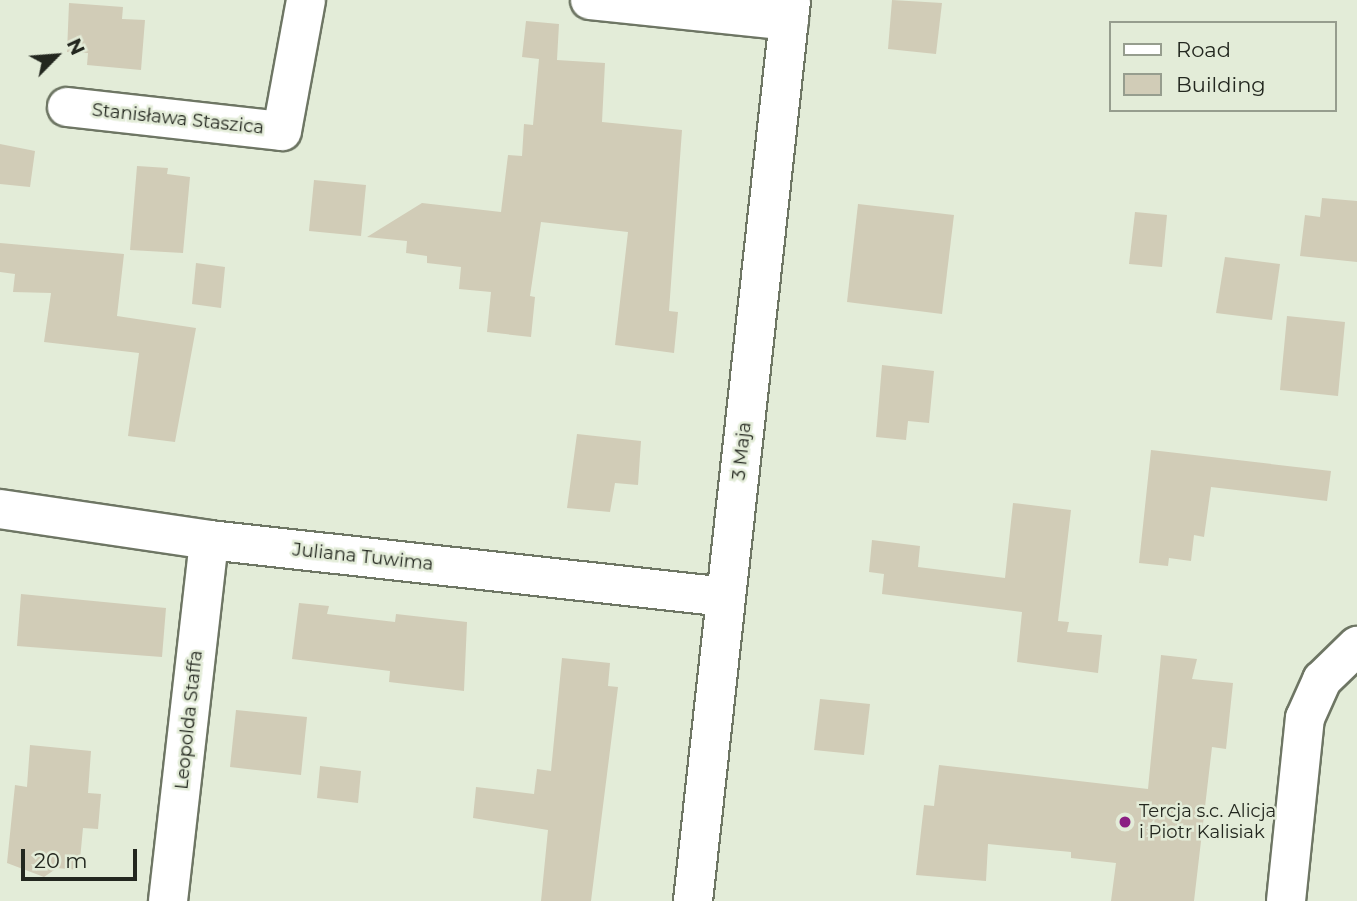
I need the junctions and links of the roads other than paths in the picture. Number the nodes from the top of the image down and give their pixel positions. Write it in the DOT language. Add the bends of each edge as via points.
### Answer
graph roads {
  1 [pos="306,0"];
  2 [pos="590,0"];
  3 [pos="790,10"];
  4 [pos="67,107"];
  5 [pos="0,509"];
  6 [pos="209,540"];
  7 [pos="726,597"];
  8 [pos="1357,646"];
  9 [pos="169,901"];
  10 [pos="692,901"];
  11 [pos="1286,901"];
  1 -- 4 [label="street, Stanisława Staszica" via="282,131"];
  2 -- 3 [label="street"];
  3 -- 7 [label="street, 3 Maja"];
  5 -- 6 [label="street, Juliana Tuwima"];
  6 -- 7 [label="street, Juliana Tuwima"];
  6 -- 9 [label="street, Leopolda Staffa"];
  7 -- 10 [label="street, 3 Maja"];
  8 -- 11 [label="street" via="1322,680 1305,718"];
}
